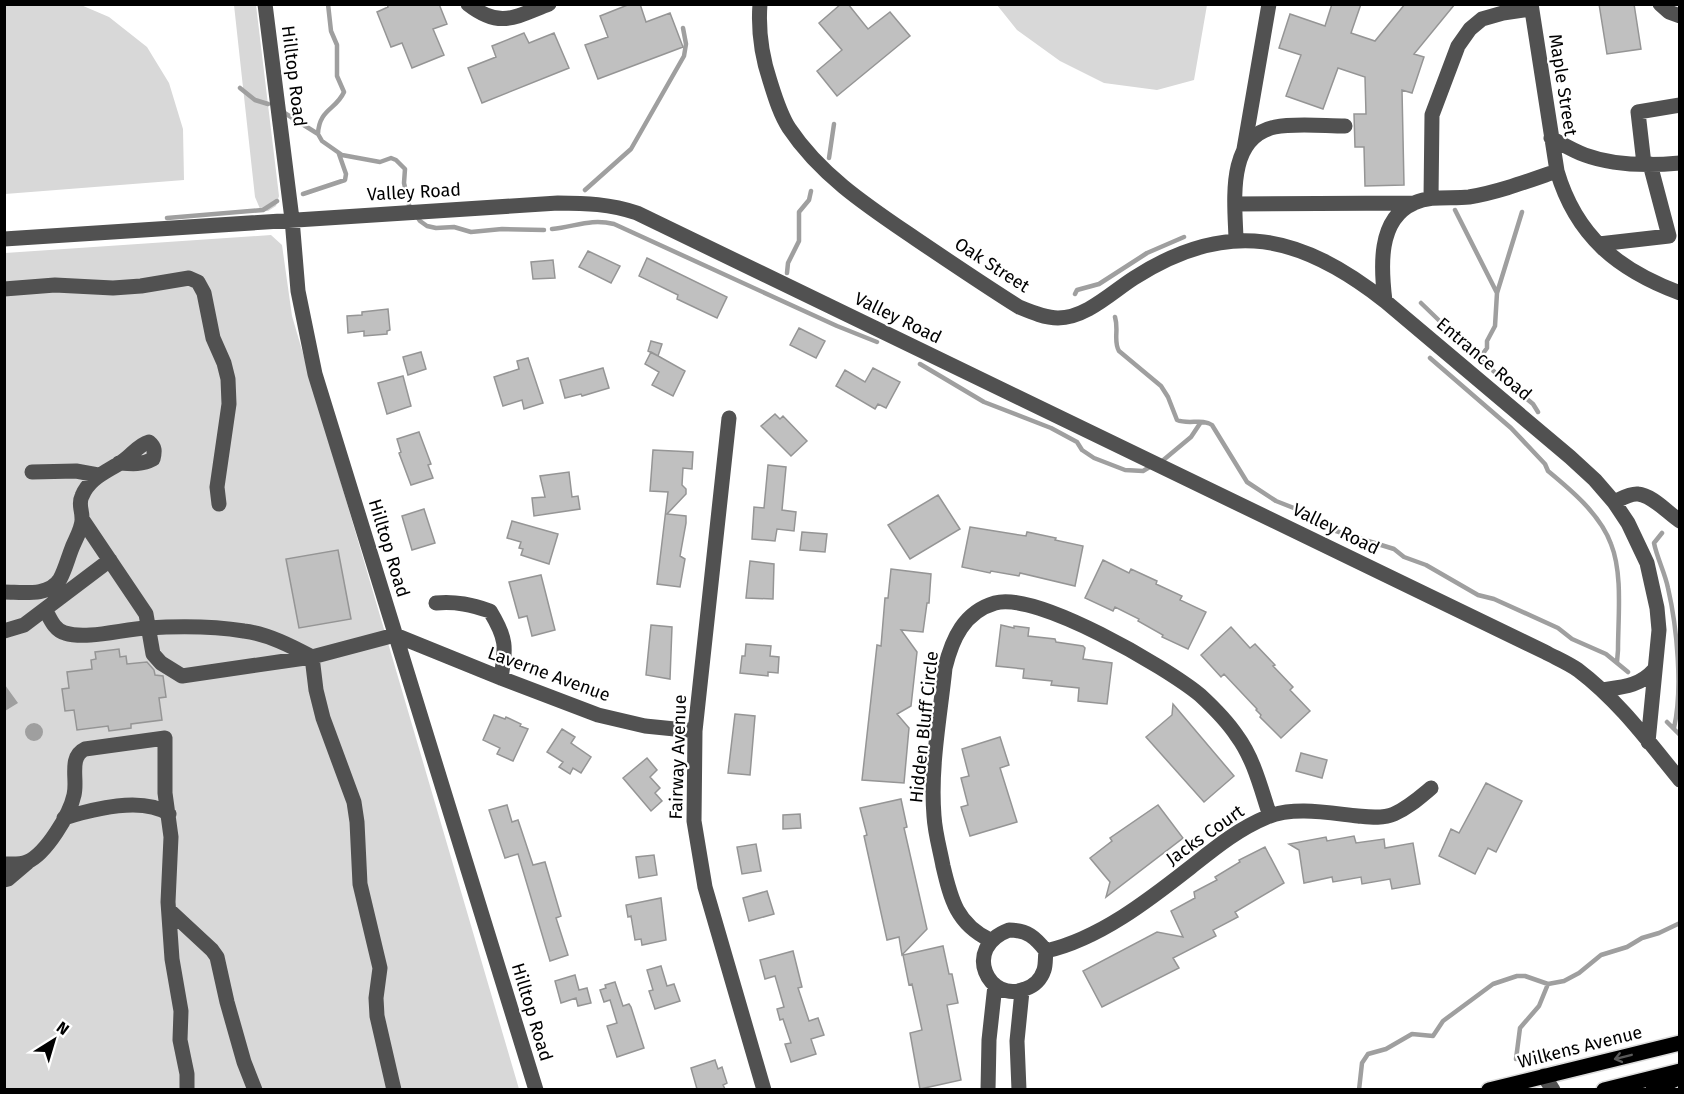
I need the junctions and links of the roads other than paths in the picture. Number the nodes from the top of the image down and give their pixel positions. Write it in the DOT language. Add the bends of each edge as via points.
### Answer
graph roads {
  1 [pos="265,4"];
  2 [pos="468,4"];
  3 [pos="549,4"];
  4 [pos="760,4"];
  5 [pos="1269,4"];
  6 [pos="1660,4"];
  7 [pos="1531,7"];
  8 [pos="1680,16"];
  9 [pos="1680,105"];
  10 [pos="1345,126"];
  11 [pos="1551,138"];
  12 [pos="1244,152"];
  13 [pos="1680,163"];
  14 [pos="1647,164"];
  15 [pos="1557,171"];
  16 [pos="1431,198"];
  17 [pos="1414,203"];
  18 [pos="1235,204"];
  19 [pos="292,219"];
  20 [pos="4,239"];
  21 [pos="1236,239"];
  22 [pos="1599,244"];
  23 [pos="4,289"];
  24 [pos="1680,293"];
  25 [pos="1385,301"];
  26 [pos="729,418"];
  27 [pos="119,463"];
  28 [pos="32,472"];
  29 [pos="98,475"];
  30 [pos="1614,502"];
  31 [pos="219,504"];
  32 [pos="82,519"];
  33 [pos="1680,521"];
  34 [pos="110,560"];
  35 [pos="4,592"];
  36 [pos="436,603"];
  37 [pos="45,609"];
  38 [pos="148,628"];
  39 [pos="4,631"];
  40 [pos="395,635"];
  41 [pos="312,657"];
  42 [pos="1654,670"];
  43 [pos="501,678"];
  44 [pos="1602,690"];
  45 [pos="695,731"];
  46 [pos="1648,742"];
  47 [pos="1680,780"];
  48 [pos="1431,788"];
  49 [pos="169,814"];
  50 [pos="1270,816"];
  51 [pos="64,818"];
  52 [pos="28,862"];
  53 [pos="4,864"];
  54 [pos="4,880"];
  55 [pos="170,911"];
  56 [pos="990,940"];
  57 [pos="1046,951"];
  58 [pos="995,985"];
  59 [pos="1022,991"];
  60 [pos="989,1040"];
  61 [pos="1017,1041"];
  62 [pos="1680,1043"];
  63 [pos="1680,1071"];
  64 [pos="1680,1077"];
  65 [pos="1543,1083"];
  66 [pos="187,1089"];
  67 [pos="255,1089"];
  68 [pos="394,1089"];
  69 [pos="536,1089"];
  70 [pos="764,1089"];
  71 [pos="988,1089"];
  72 [pos="1020,1089"];
  73 [pos="1489,1089"];
  74 [pos="1553,1089"];
  75 [pos="1604,1089"];
  76 [pos="1653,1089"];
  1 -- 19 [label="street, Hilltop Road"];
  2 -- 3 [label="street" via="496,20"];
  4 -- 21 [label="street, Oak Street" via="768,77 788,126 806,150 863,203 1019,307 1059,318 1077,314 1161,262"];
  5 -- 12 [label="street"];
  6 -- 8 [label="street"];
  7 -- 11 [label="street, Maple Street"];
  7 -- 16 [label="street" via="1482,20 1458,46 1432,115"];
  9 -- 14 [label="street" via="1638,112"];
  10 -- 12 [label="street" via="1276,127 1262,131"];
  11 -- 14 [label="street" via="1585,155 1631,165"];
  11 -- 15 [label="street, Maple Street"];
  12 -- 18 [label="street" via="1234,184"];
  13 -- 14 [label="street"];
  14 -- 22 [label="street" via="1669,236"];
  15 -- 16 [label="street" via="1499,191"];
  15 -- 22 [label="street, Maple Street" via="1573,213"];
  16 -- 17 [label="street"];
  17 -- 18 [label="street"];
  17 -- 25 [label="street" via="1403,210 1387,235 1382,252"];
  18 -- 21 [label="street"];
  19 -- 20 [label="street, Valley Road"];
  19 -- 40 [label="street, Hilltop Road" via="298,291 315,374"];
  19 -- 44 [label="street, Valley Road" via="589,203 637,213 1545,652 1576,669"];
  21 -- 25 [label="street, Oak Street" via="1265,241 1325,260"];
  22 -- 24 [label="street, Maple Street" via="1634,273"];
  23 -- 31 [label="street" via="55,285 132,287 189,278 198,282 228,379 228,410 217,487"];
  25 -- 30 [label="street, Entrance Road" via="1570,457"];
  26 -- 45 [label="street, Fairway Avenue"];
  27 -- 29 [label="street"];
  28 -- 29 [label="street"];
  29 -- 32 [label="street" via="81,497"];
  30 -- 33 [label="street" via="1637,494"];
  30 -- 42 [label="street, Entrance Road" via="1647,563 1652,584 1659,630"];
  32 -- 34 [label="street"];
  32 -- 35 [label="street" via="60,579 43,591"];
  34 -- 37 [label="street"];
  34 -- 38 [label="street" via="146,614"];
  36 -- 43 [label="street" via="468,604 490,611 502,631 505,654"];
  37 -- 38 [label="street" via="62,633"];
  37 -- 39 [label="street" via="24,625"];
  38 -- 41 [label="street" via="245,631"];
  38 -- 41 [label="street" via="153,654 182,676"];
  40 -- 41 [label="street"];
  40 -- 43 [label="street, Laverne Avenue"];
  40 -- 69 [label="street, Hilltop Road"];
  41 -- 68 [label="street" via="323,718 354,802 362,894 380,968 377,1016"];
  42 -- 44 [label="street" via="1635,684"];
  42 -- 46 [label="street, Entrance Road"];
  43 -- 45 [label="street, Laverne Avenue" via="598,715 645,726"];
  44 -- 46 [label="street, Valley Road"];
  45 -- 70 [label="street, Fairway Avenue" via="694,821 705,887"];
  46 -- 47 [label="street, Valley Road"];
  48 -- 50 [label="street, Jacks Court" via="1392,815 1316,812"];
  49 -- 51 [label="street" via="152,806 116,806"];
  49 -- 51 [label="street" via="165,738 78,752 75,791"];
  49 -- 55 [label="street"];
  50 -- 56 [label="street, Hidden Bluff Circle" via="1252,762 1238,736 1200,696 1176,678 1137,654 1041,608 1016,601 982,609 965,621 949,651 933,785 939,847 954,907 971,928"];
  50 -- 57 [label="street, Jacks Court" via="1231,836 1147,902 1076,941"];
  51 -- 52 [label="street" via="48,843"];
  52 -- 53 [label="street"];
  52 -- 54 [label="street"];
  55 -- 66 [label="street"];
  55 -- 67 [label="street" via="218,957 227,1002"];
  56 -- 57 [label="street" via="1009,930 1021,930 1032,935"];
  56 -- 58 [label="street" via="983,959 987,977"];
  57 -- 59 [label="street" via="1044,970 1037,982"];
  58 -- 59 [label="street" via="1006,991"];
  58 -- 60 [label="street"];
  59 -- 61 [label="street"];
  60 -- 61 [label="street"];
  60 -- 71 [label="street"];
  61 -- 72 [label="street"];
  62 -- 65 [label="main road, Wilkens Avenue, one-way"];
  63 -- 75 [label="main road"];
  64 -- 76 [label="main road"];
  65 -- 73 [label="main road, Wilkens Avenue"];
  65 -- 74 [label="street"];
}
